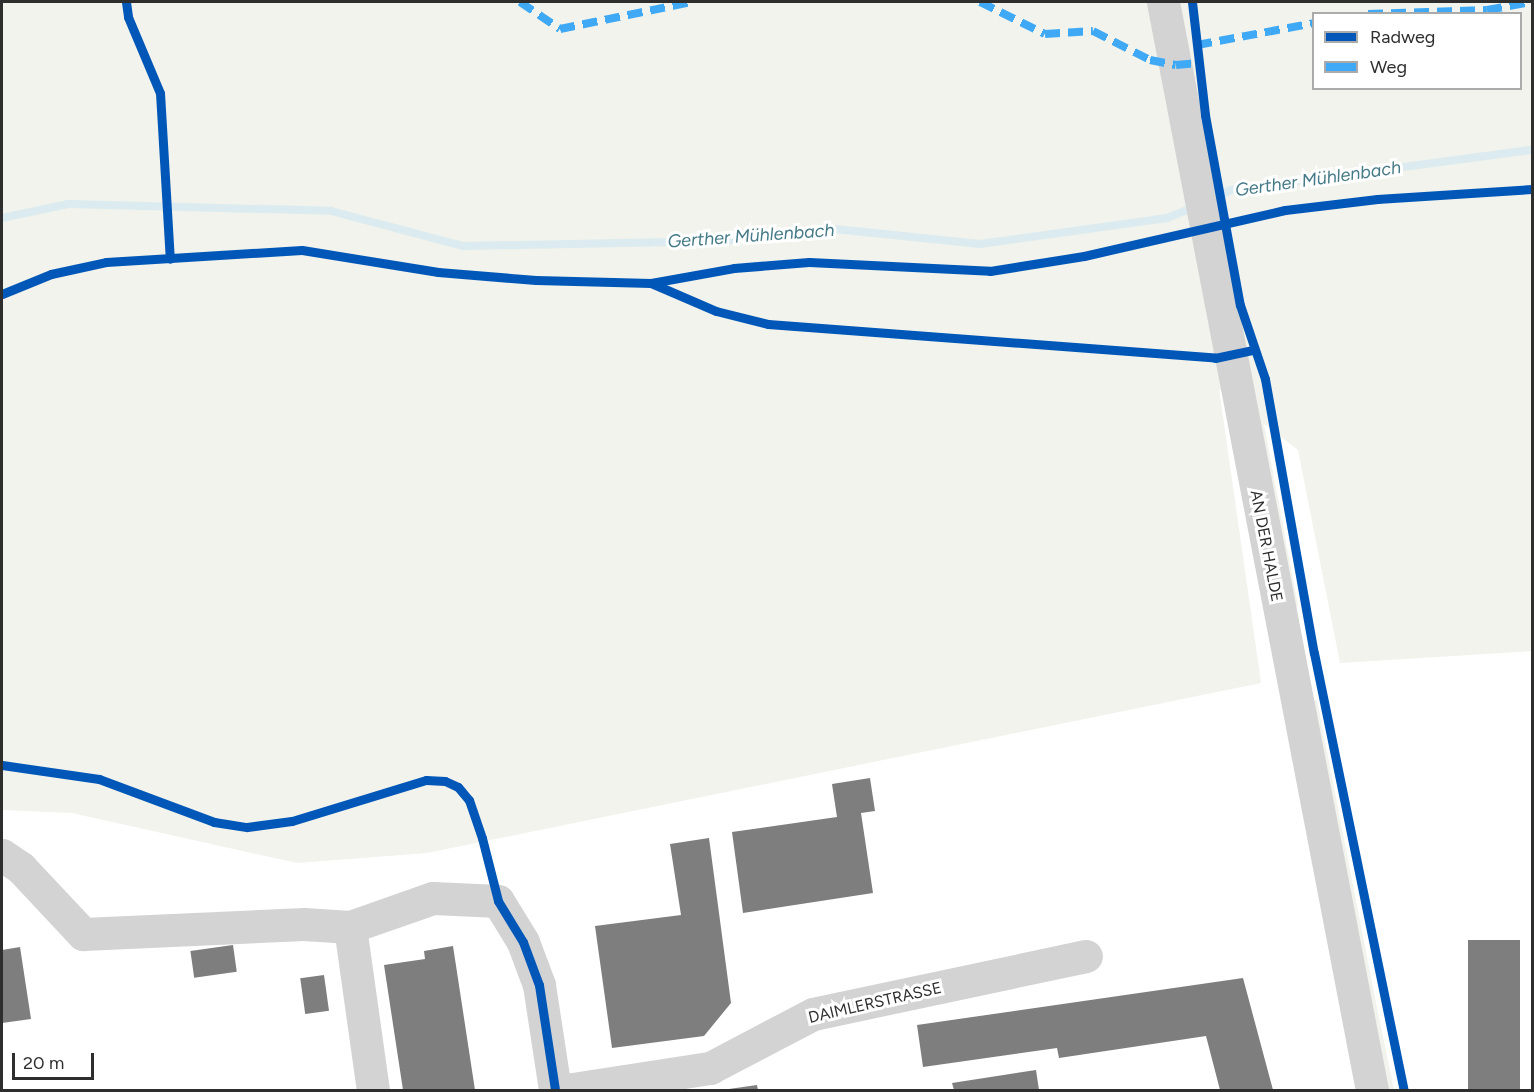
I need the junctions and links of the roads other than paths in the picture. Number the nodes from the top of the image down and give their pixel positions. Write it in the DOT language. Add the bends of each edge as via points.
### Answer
graph roads {
  1 [pos="1163,2"];
  2 [pos="2,855"];
  3 [pos="350,927"];
  4 [pos="1086,956"];
  5 [pos="374,1090"];
  6 [pos="555,1090"];
  7 [pos="566,1090"];
  8 [pos="1372,1090"];
  1 -- 8 [label="street, AN DER HALDE" via="1221,309 1301,655"];
  2 -- 3 [label="street" via="21,868 83,934 304,924"];
  3 -- 5 [label="street"];
  3 -- 6 [label="street" via="433,898 498,901 523,942 539,985"];
  4 -- 7 [label="street, DAIMLERSTRASSE" via="813,1014 710,1068"];
}
